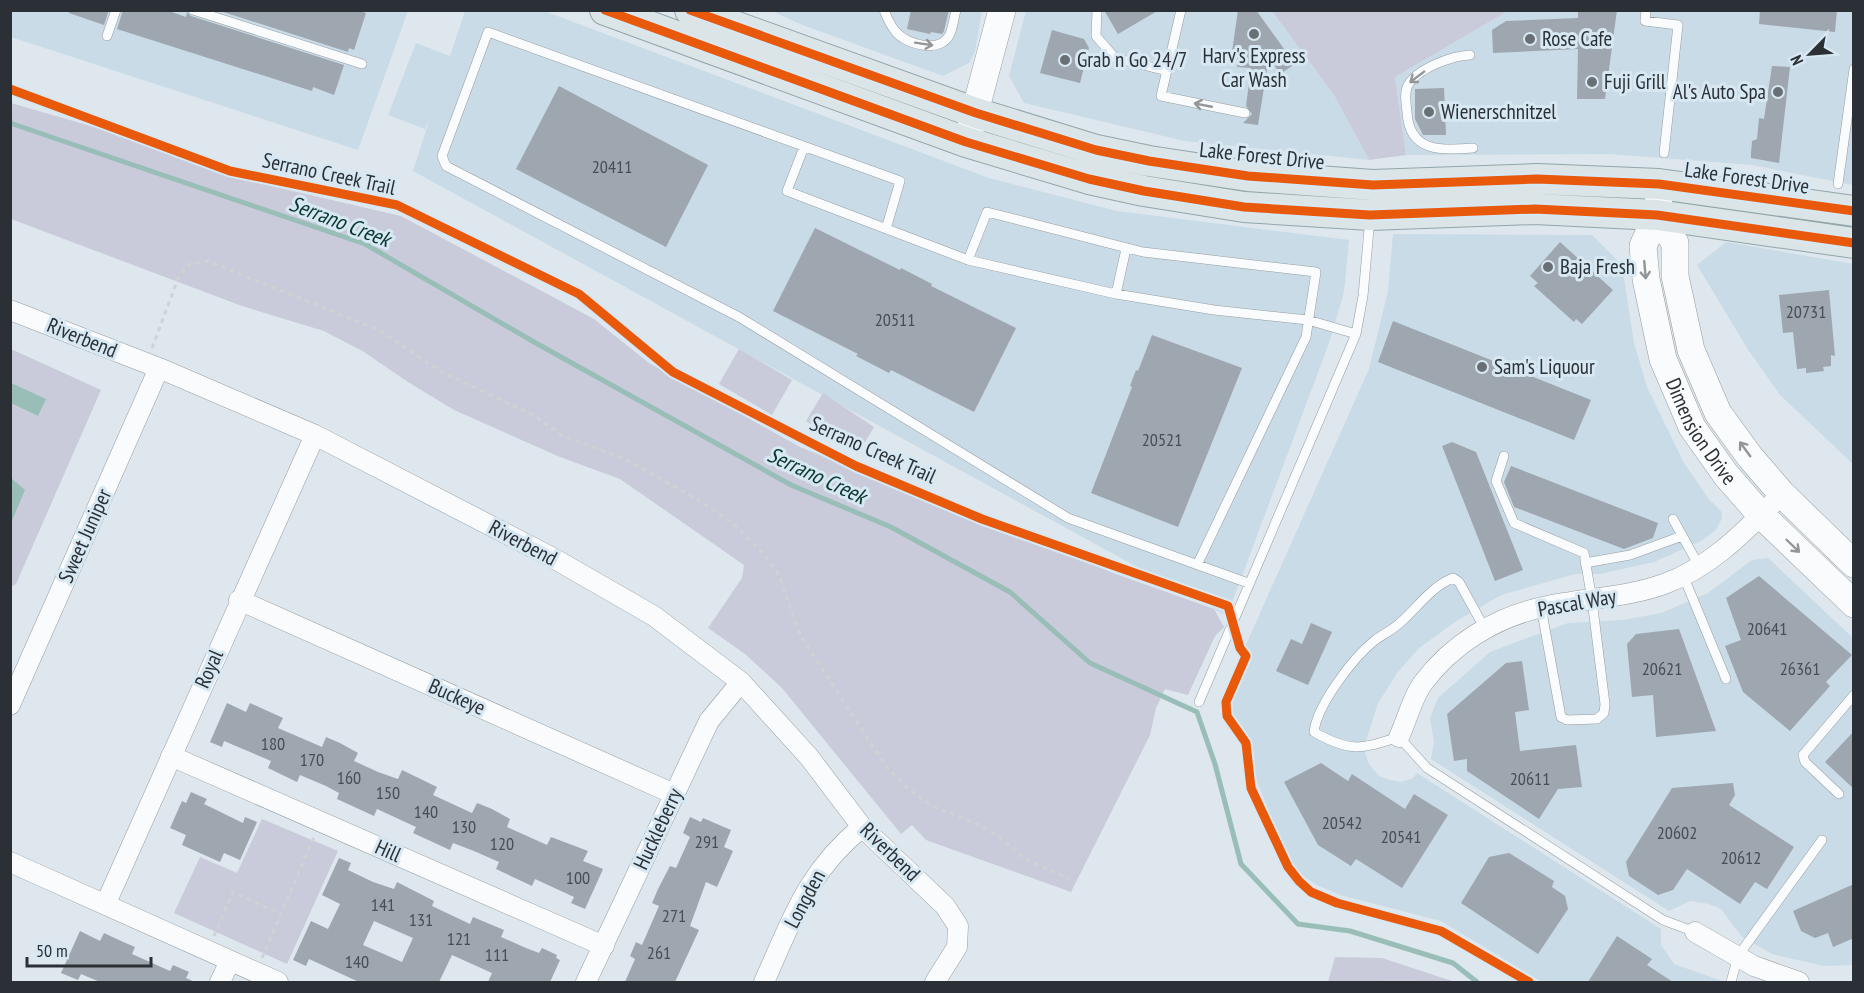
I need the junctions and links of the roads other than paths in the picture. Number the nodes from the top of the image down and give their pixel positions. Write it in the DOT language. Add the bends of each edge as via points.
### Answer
graph roads {
  1 [pos="117,10"];
  2 [pos="193,10"];
  3 [pos="605,10"];
  4 [pos="690,10"];
  5 [pos="884,10"];
  6 [pos="956,10"];
  7 [pos="1002,10"];
  8 [pos="1097,10"];
  9 [pos="1181,10"];
  10 [pos="1646,10"];
  11 [pos="107,36"];
  12 [pos="1470,55"];
  13 [pos="362,64"];
  14 [pos="1854,69"];
  15 [pos="1167,71"];
  16 [pos="976,113"];
  17 [pos="1245,113"];
  18 [pos="966,142"];
  19 [pos="804,147"];
  20 [pos="1473,148"];
  21 [pos="1664,153"];
  22 [pos="1659,184"];
  23 [pos="1838,184"];
  24 [pos="1371,200"];
  25 [pos="1854,211"];
  26 [pos="1658,215"];
  27 [pos="886,229"];
  28 [pos="1854,243"];
  29 [pos="1125,249"];
  30 [pos="968,260"];
  31 [pos="1116,294"];
  32 [pos="10,310"];
  33 [pos="1308,320"];
  34 [pos="1356,333"];
  35 [pos="153,366"];
  36 [pos="315,435"];
  37 [pos="1504,456"];
  38 [pos="1782,494"];
  39 [pos="1761,515"];
  40 [pos="1672,519"];
  41 [pos="1682,536"];
  42 [pos="1198,563"];
  43 [pos="1586,563"];
  44 [pos="1854,564"];
  45 [pos="1691,571"];
  46 [pos="1248,583"];
  47 [pos="239,600"];
  48 [pos="1593,600"];
  49 [pos="1854,604"];
  50 [pos="1541,607"];
  51 [pos="1485,629"];
  52 [pos="1726,679"];
  53 [pos="741,682"];
  54 [pos="1854,695"];
  55 [pos="1199,702"];
  56 [pos="10,705"];
  57 [pos="1399,737"];
  58 [pos="171,756"];
  59 [pos="674,794"];
  60 [pos="1839,794"];
  61 [pos="862,827"];
  62 [pos="1822,840"];
  63 [pos="10,862"];
  64 [pos="105,903"];
  65 [pos="1695,932"];
  66 [pos="604,946"];
  67 [pos="1738,956"];
  68 [pos="230,961"];
  69 [pos="220,982"];
  70 [pos="278,982"];
  71 [pos="586,982"];
  72 [pos="764,982"];
  73 [pos="935,982"];
  74 [pos="1731,982"];
  75 [pos="1799,982"];
  1 -- 11 [label="lane"];
  2 -- 13 [label="lane"];
  3 -- 18 [label="main road, Lake Forest Drive"];
  4 -- 16 [label="main road, Lake Forest Drive"];
  5 -- 6 [label="lane, one-way" via="896,33 919,45 934,46 950,35"];
  7 -- 16 [label="main road"];
  8 -- 15 [label="lane" via="1096,36 1115,58"];
  9 -- 15 [label="lane"];
  10 -- 21 [label="lane" via="1645,21 1678,25"];
  12 -- 20 [label="lane, one-way" via="1445,59 1411,81 1406,93 1408,128 1420,143 1443,150"];
  14 -- 23 [label="lane"];
  17 -- 15 [label="lane, one-way" via="1161,96"];
  16 -- 18 [label="main road"];
  16 -- 24 [label="main road, Lake Forest Drive" via="1096,150"];
  18 -- 24 [label="main road, Lake Forest Drive" via="1089,179 1244,207"];
  19 -- 27 [label="lane" via="900,181"];
  19 -- 27 [label="lane" via="787,191"];
  19 -- 42 [label="lane" via="488,32 442,156 446,166 739,317 1068,518"];
  22 -- 24 [label="main road, Lake Forest Drive" via="1538,179"];
  22 -- 25 [label="main road, Lake Forest Drive"];
  22 -- 26 [label="main road, Dimension Drive"];
  24 -- 26 [label="main road, Lake Forest Drive"];
  24 -- 34 [label="lane" via="1364,296"];
  26 -- 28 [label="main road, Lake Forest Drive"];
  38 -- 26 [label="main road, Dimension Drive, one-way" via="1718,412 1696,363 1675,276 1675,243"];
  26 -- 39 [label="main road, Dimension Drive, one-way" via="1643,246 1663,358 1692,427"];
  27 -- 30 [label="lane"];
  29 -- 30 [label="lane" via="987,212"];
  29 -- 31 [label="lane"];
  29 -- 33 [label="lane" via="1316,272"];
  30 -- 31 [label="lane"];
  31 -- 33 [label="lane"];
  32 -- 35 [label="street, Riverbend"];
  33 -- 34 [label="lane"];
  33 -- 42 [label="lane" via="1306,338"];
  34 -- 46 [label="lane"];
  35 -- 36 [label="street, Riverbend"];
  35 -- 56 [label="street, Sweet Juniper"];
  36 -- 47 [label="street, Royal"];
  36 -- 53 [label="street, Riverbend" via="554,558 644,610"];
  37 -- 43 [label="lane" via="1496,481 1514,524 1584,553"];
  38 -- 39 [label="street, Pascal Way"];
  38 -- 44 [label="main road, Dimension Drive"];
  39 -- 45 [label="street, Pascal Way" via="1731,545"];
  39 -- 49 [label="main road, Dimension Drive, one-way"];
  40 -- 41 [label="lane"];
  41 -- 43 [label="lane" via="1630,555"];
  41 -- 45 [label="lane"];
  42 -- 46 [label="lane"];
  43 -- 48 [label="lane"];
  45 -- 48 [label="street, Pascal Way" via="1665,584"];
  45 -- 52 [label="lane"];
  46 -- 55 [label="lane"];
  47 -- 58 [label="street, Royal"];
  47 -- 59 [label="street, Buckeye"];
  48 -- 50 [label="street, Pascal Way"];
  48 -- 50 [label="lane" via="1605,704 1597,719 1561,717"];
  50 -- 51 [label="street, Pascal Way"];
  51 -- 57 [label="street, Pascal Way" via="1447,655 1422,684"];
  51 -- 57 [label="lane" via="1460,582 1453,578 1443,582 1365,650 1343,675 1315,721 1314,732 1336,744 1361,749"];
  53 -- 59 [label="street, Huckleberry" via="709,721"];
  53 -- 61 [label="street, Riverbend" via="809,757"];
  54 -- 60 [label="lane" via="1803,755 1805,762"];
  57 -- 65 [label="lane" via="1427,768 1663,920"];
  58 -- 64 [label="street, Royal"];
  58 -- 66 [label="street, Hill"];
  59 -- 66 [label="street, Huckleberry"];
  61 -- 72 [label="street, Longden" via="839,846 803,894"];
  61 -- 73 [label="street, Riverbend" via="945,906 958,926 957,946"];
  62 -- 67 [label="lane"];
  63 -- 64 [label="street"];
  64 -- 68 [label="street"];
  65 -- 67 [label="street"];
  66 -- 71 [label="street, Huckleberry"];
  67 -- 74 [label="lane"];
  67 -- 75 [label="street"];
  68 -- 69 [label="street"];
  68 -- 70 [label="street"];
}
